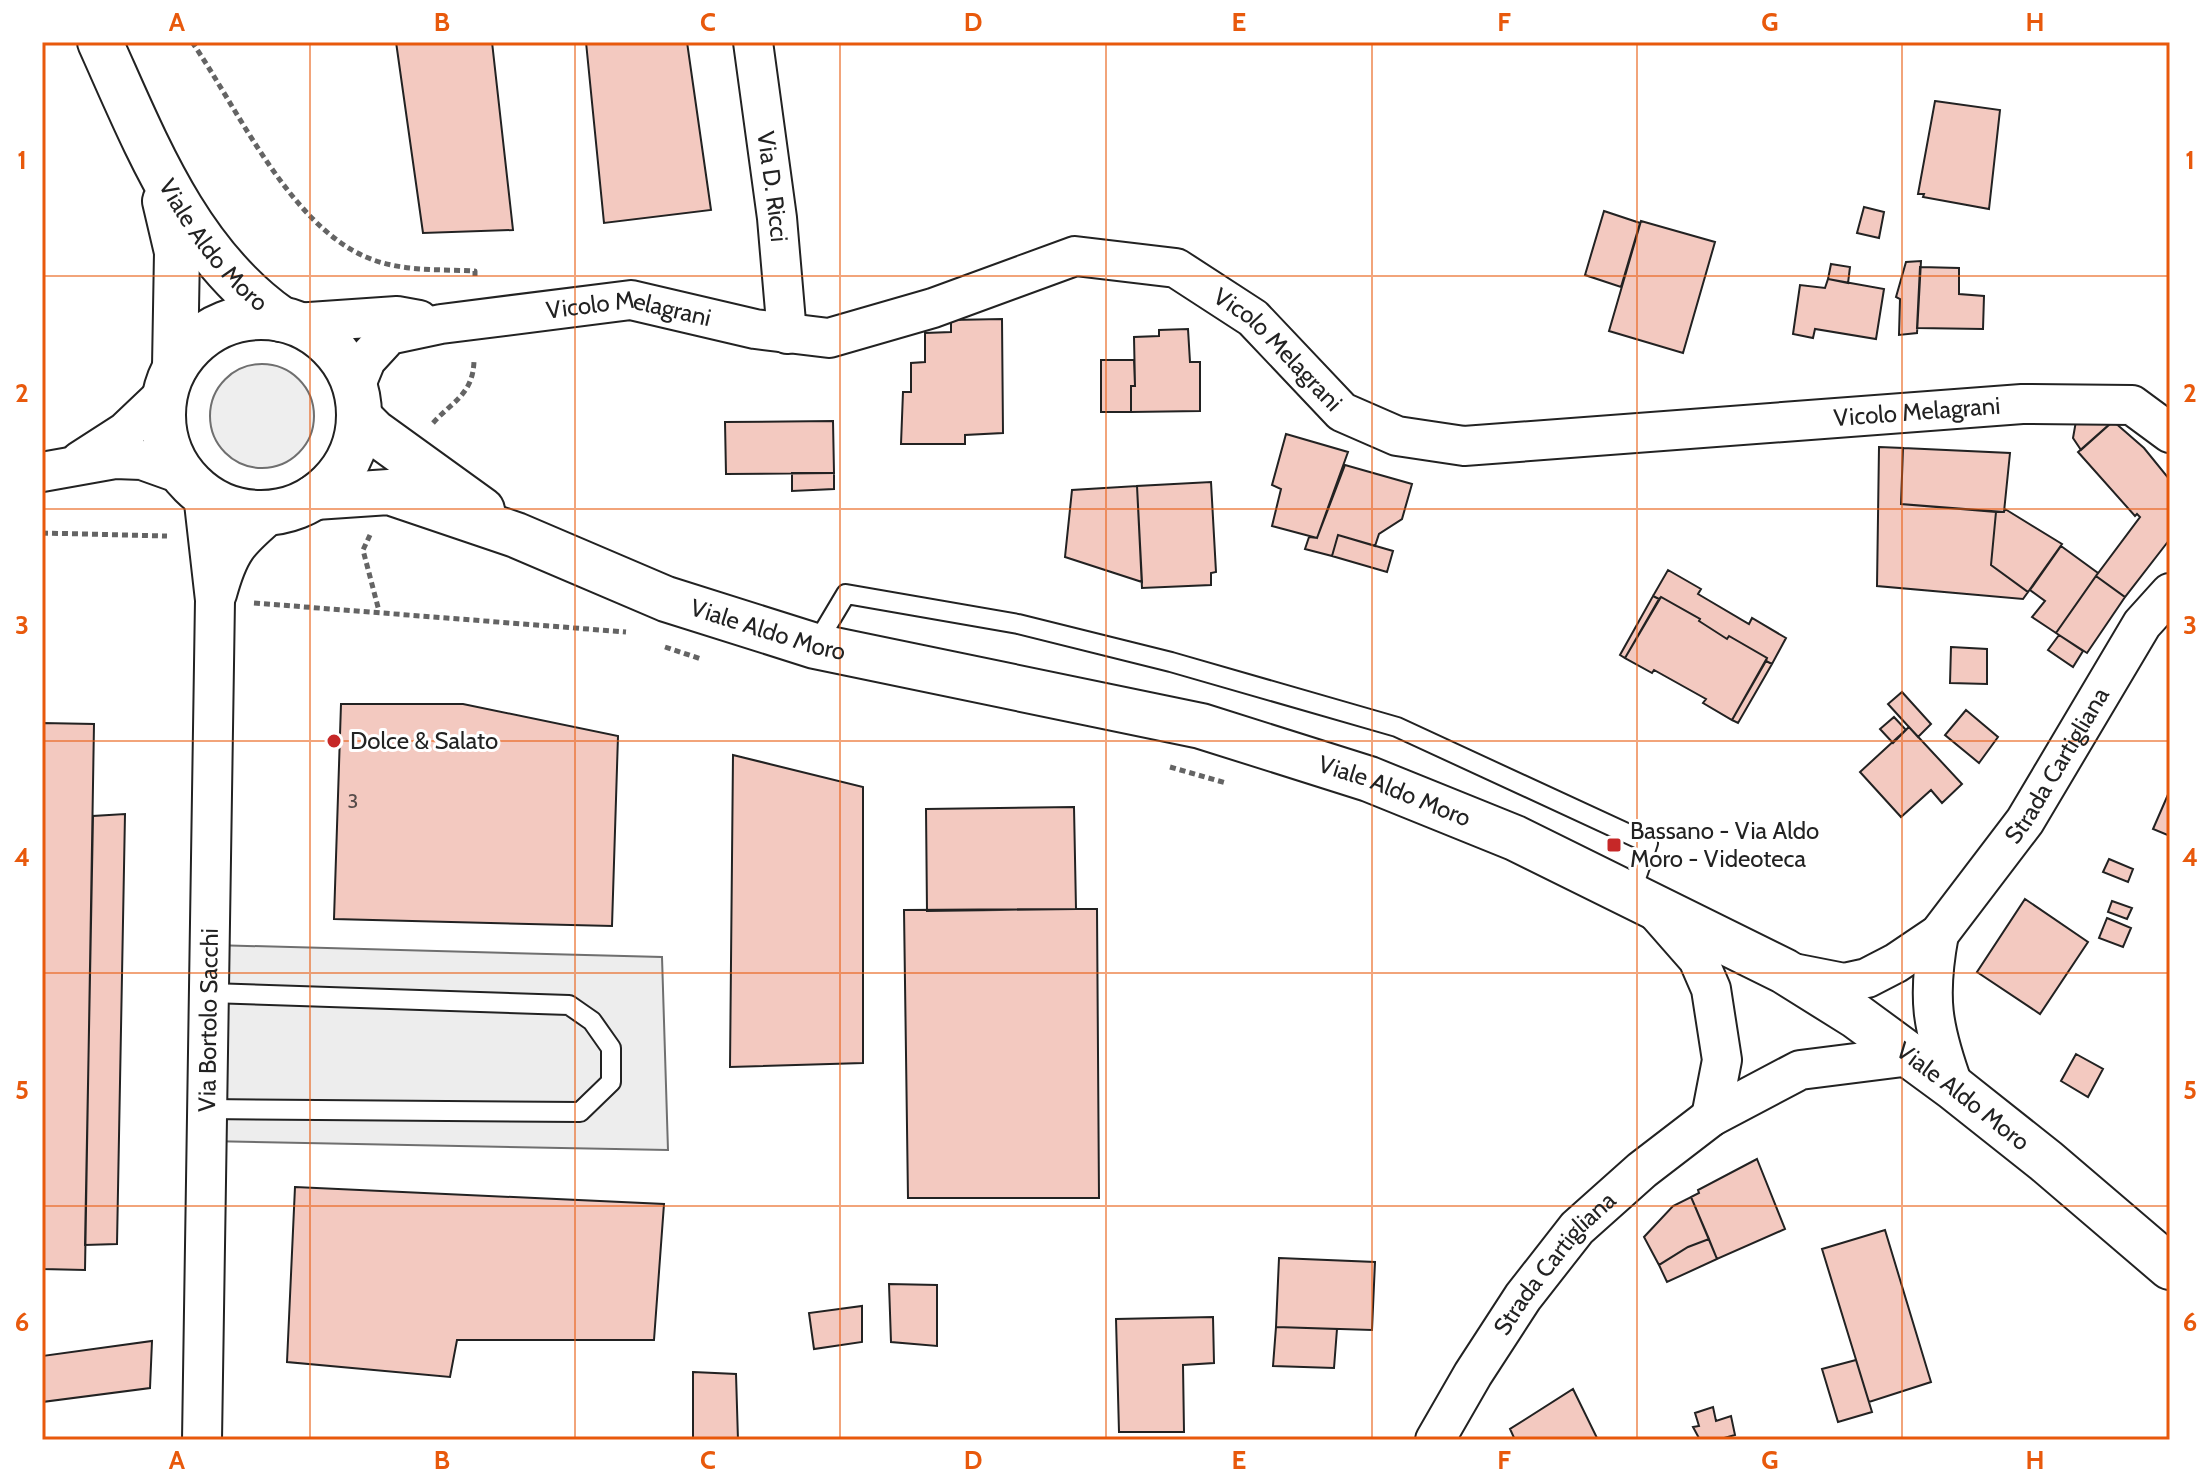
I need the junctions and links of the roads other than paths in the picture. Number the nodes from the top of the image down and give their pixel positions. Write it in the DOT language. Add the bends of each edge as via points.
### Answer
graph roads {
  1 [pos="100,42"];
  2 [pos="753,42"];
  3 [pos="155,163"];
  4 [pos="288,321"];
  5 [pos="458,322"];
  6 [pos="787,334"];
  7 [pos="170,380"];
  8 [pos="357,402"];
  9 [pos="2170,433"];
  10 [pos="56,469"];
  11 [pos="194,484"];
  12 [pos="315,497"];
  13 [pos="271,513"];
  14 [pos="516,535"];
  15 [pos="2170,593"];
  16 [pos="215,600"];
  17 [pos="815,646"];
  18 [pos="1640,901"];
  19 [pos="1939,934"];
  20 [pos="1784,971"];
  21 [pos="210,993"];
  22 [pos="1911,1056"];
  23 [pos="1954,1088"];
  24 [pos="207,1109"];
  25 [pos="1711,1117"];
  26 [pos="2170,1267"];
  27 [pos="202,1440"];
  28 [pos="1435,1440"];
  1 -- 3 [label="main road, Viale Aldo Moro"];
  2 -- 6 [label="street, Via D. Ricci"];
  3 -- 4 [label="main road, Viale Aldo Moro" via="192,229 253,299"];
  3 -- 7 [label="main road, Viale Aldo Moro" via="177,252"];
  4 -- 5 [label="street, Vicolo Melagrani" via="397,316"];
  4 -- 7 [label="main road, Viale Aldo Moro" via="257,317 210,331 190,347"];
  4 -- 8 [label="main road, Viale Aldo Moro" via="321,338 341,360"];
  5 -- 6 [label="street, Vicolo Melagrani" via="631,300"];
  5 -- 8 [label="street, Vicolo Melagrani" via="389,335 366,360"];
  6 -- 9 [label="street, Vicolo Melagrani" via="829,338 933,308 1075,256 1176,268 1253,318 1342,412 1397,436 1464,446 2022,404 2132,405"];
  7 -- 10 [label="street" via="125,432"];
  7 -- 11 [label="main road, Viale Aldo Moro" via="165,436 172,457"];
  8 -- 12 [label="main road, Viale Aldo Moro" via="353,448 338,476"];
  8 -- 14 [label="main road, Viale Aldo Moro" via="374,432"];
  10 -- 11 [label="street" via="142,460"];
  11 -- 13 [label="main road, Viale Aldo Moro" via="224,506"];
  11 -- 16 [label="street, Via Bortolo Sacchi"];
  12 -- 13 [label="main road, Viale Aldo Moro"];
  12 -- 14 [label="main road, Viale Aldo Moro" via="389,492"];
  13 -- 16 [label="street, Via Bortolo Sacchi" via="225,562"];
  14 -- 17 [label="main road, Viale Aldo Moro" via="666,599"];
  15 -- 19 [label="street, Strada Cartigliana" via="2142,624 2025,821"];
  16 -- 21 [label="street, Via Bortolo Sacchi"];
  17 -- 18 [label="main road, Viale Aldo Moro" via="1201,726 1369,779 1515,838"];
  17 -- 18 [label="lane" via="846,594 1018,624 1397,727 1648,843"];
  18 -- 20 [label="main road, Viale Aldo Moro"];
  18 -- 25 [label="street" via="1698,959 1711,989 1722,1060"];
  19 -- 20 [label="street, Strada Cartigliana" via="1867,978 1844,983"];
  19 -- 23 [label="street, Strada Cartigliana" via="1931,973 1933,1021"];
  20 -- 22 [label="main road, Viale Aldo Moro"];
  21 -- 24 [label="street, Via Bortolo Sacchi"];
  21 -- 24 [label="lane" via="569,1005 592,1021 611,1048 611,1082 580,1112"];
  22 -- 23 [label="main road, Viale Aldo Moro"];
  22 -- 25 [label="street, Strada Cartigliana" via="1800,1070"];
  23 -- 26 [label="main road, Viale Aldo Moro"];
  24 -- 27 [label="street, Via Bortolo Sacchi"];
  25 -- 28 [label="street, Strada Cartigliana" via="1577,1228 1523,1297"];
}
